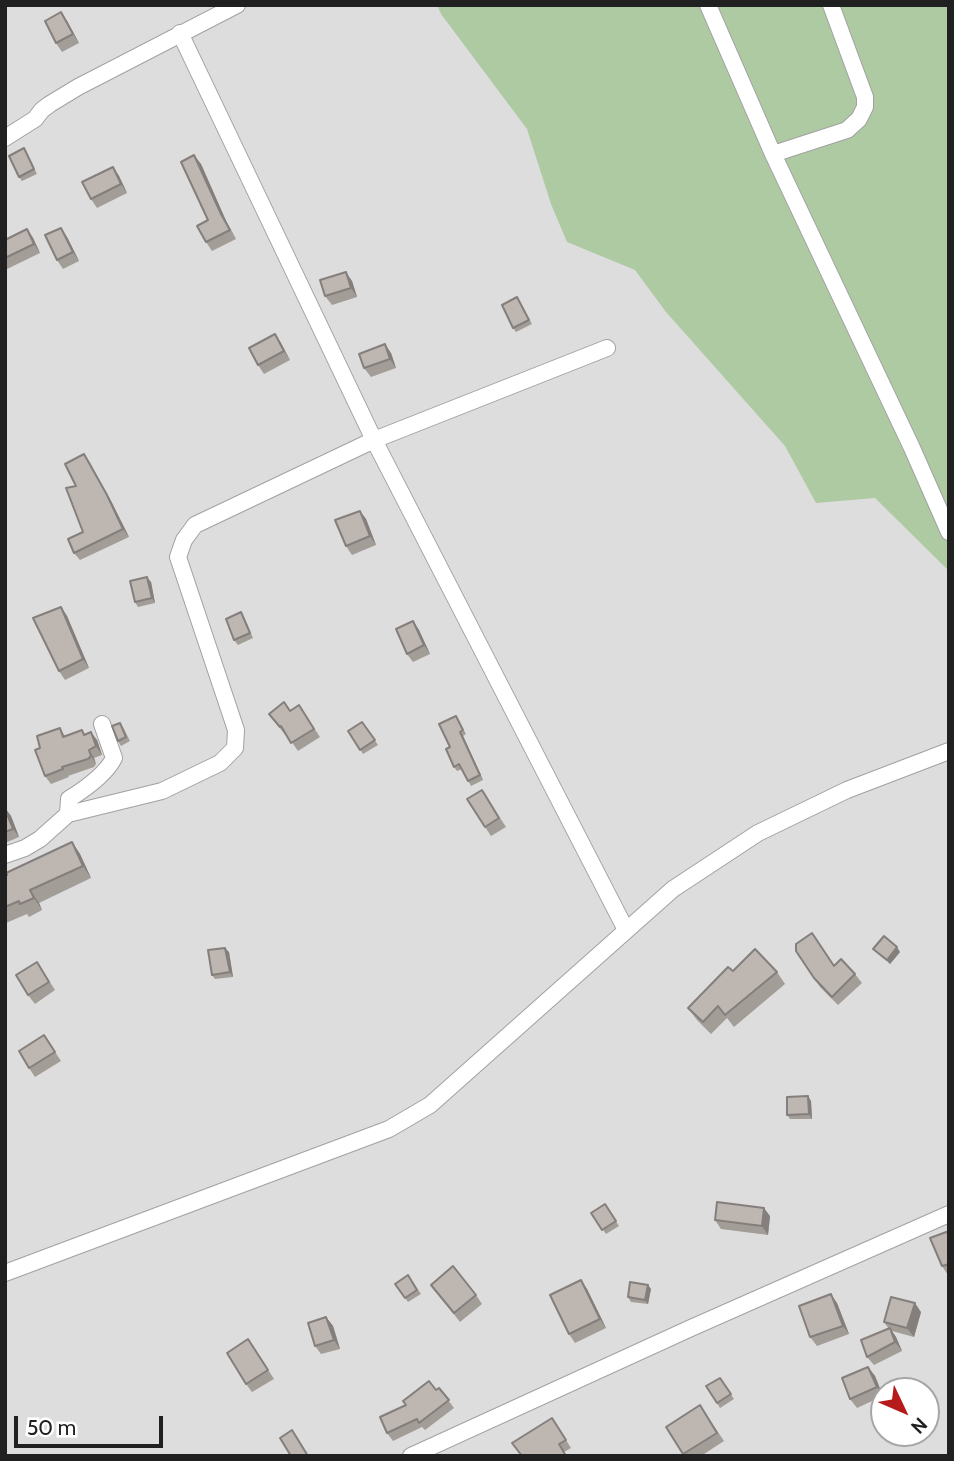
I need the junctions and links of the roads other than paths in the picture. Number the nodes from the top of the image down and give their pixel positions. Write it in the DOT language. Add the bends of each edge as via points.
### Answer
graph roads {
  1 [pos="237,5"];
  2 [pos="708,5"];
  3 [pos="831,5"];
  4 [pos="180,33"];
  5 [pos="5,138"];
  6 [pos="773,154"];
  7 [pos="607,348"];
  8 [pos="374,440"];
  9 [pos="949,532"];
  10 [pos="102,724"];
  11 [pos="949,751"];
  12 [pos="68,814"];
  13 [pos="5,855"];
  14 [pos="626,930"];
  15 [pos="949,1214"];
  16 [pos="5,1273"];
  17 [pos="411,1456"];
  1 -- 4 [label="street"];
  2 -- 6 [label="street"];
  3 -- 6 [label="street" via="865,107 847,130"];
  4 -- 5 [label="street" via="78,87"];
  4 -- 8 [label="street"];
  6 -- 9 [label="street"];
  7 -- 8 [label="street"];
  8 -- 12 [label="street" via="195,524 184,540 178,557 236,730 235,748 220,763 162,791"];
  8 -- 14 [label="street"];
  10 -- 12 [label="street" via="114,758 69,799"];
  11 -- 14 [label="street" via="847,790 758,833 673,889"];
  12 -- 13 [label="street" via="40,839"];
  14 -- 16 [label="street" via="430,1105 399,1123"];
  15 -- 17 [label="street"];
}
